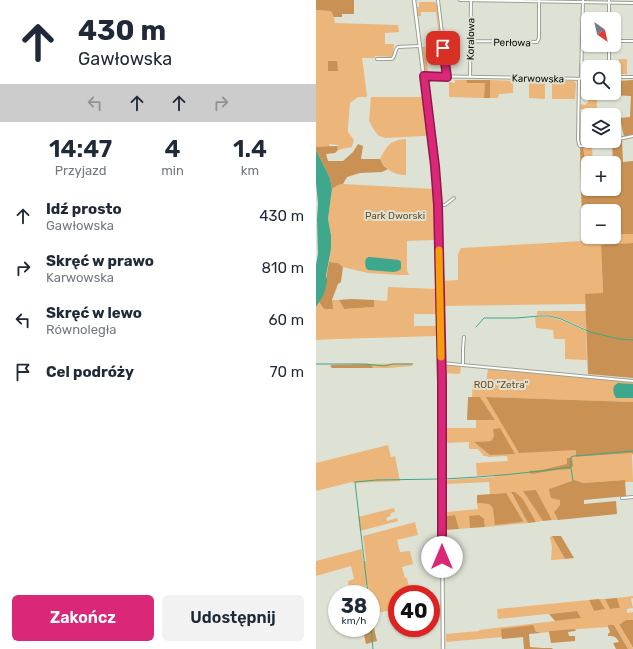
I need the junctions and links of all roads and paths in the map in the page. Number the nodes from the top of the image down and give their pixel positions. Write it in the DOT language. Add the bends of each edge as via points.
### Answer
graph roads {
  1 [pos="414,0"];
  2 [pos="438,0"];
  3 [pos="460,0"];
  4 [pos="471,0"];
  5 [pos="484,0"];
  6 [pos="539,1"];
  7 [pos="583,1"];
  8 [pos="609,1"];
  9 [pos="633,3"];
  10 [pos="609,12"];
  11 [pos="470,41"];
  12 [pos="621,41"];
  13 [pos="633,41"];
  14 [pos="420,46"];
  15 [pos="377,59"];
  16 [pos="424,76"];
  17 [pos="447,77"];
  18 [pos="470,77"];
  19 [pos="633,77"];
  20 [pos="621,78"];
  21 [pos="580,79"];
  22 [pos="633,136"];
  23 [pos="621,139"];
  24 [pos="581,146"];
  25 [pos="454,198"];
  26 [pos="438,205"];
  27 [pos="464,337"];
  28 [pos="441,363"];
  29 [pos="463,365"];
  30 [pos="633,381"];
  31 [pos="633,497"];
  32 [pos="622,498"];
  33 [pos="443,649"];
  1 -- 14 [label="street"];
  2 -- 17 [label="street"];
  3 -- 4 [label="street"];
  4 -- 5 [label="street"];
  4 -- 11 [label="street, Koralowa"];
  5 -- 6 [label="street"];
  6 -- 7 [label="street"];
  6 -- 11 [label="street, Perłowa" via="537,42"];
  7 -- 8 [label="street"];
  7 -- 21 [label="street"];
  8 -- 9 [label="street"];
  8 -- 10 [label="street"];
  11 -- 18 [label="street, Koralowa"];
  12 -- 13 [label="street"];
  14 -- 15 [label="street" via="398,47 392,59"];
  14 -- 16 [label="street"];
  16 -- 17 [label="street, Karwowska"];
  16 -- 26 [label="street"];
  17 -- 18 [label="street, Karwowska"];
  18 -- 21 [label="street, Karwowska"];
  19 -- 20 [label="street"];
  21 -- 24 [label="street, Karwowska" via="578,144"];
  22 -- 23 [label="street"];
  25 -- 26 [label="street" via="445,205"];
  26 -- 28 [label="street"];
  27 -- 29 [label="street"];
  28 -- 29 [label="street"];
  28 -- 33 [label="street"];
  29 -- 30 [label="street"];
  31 -- 32 [label="street"];
}
